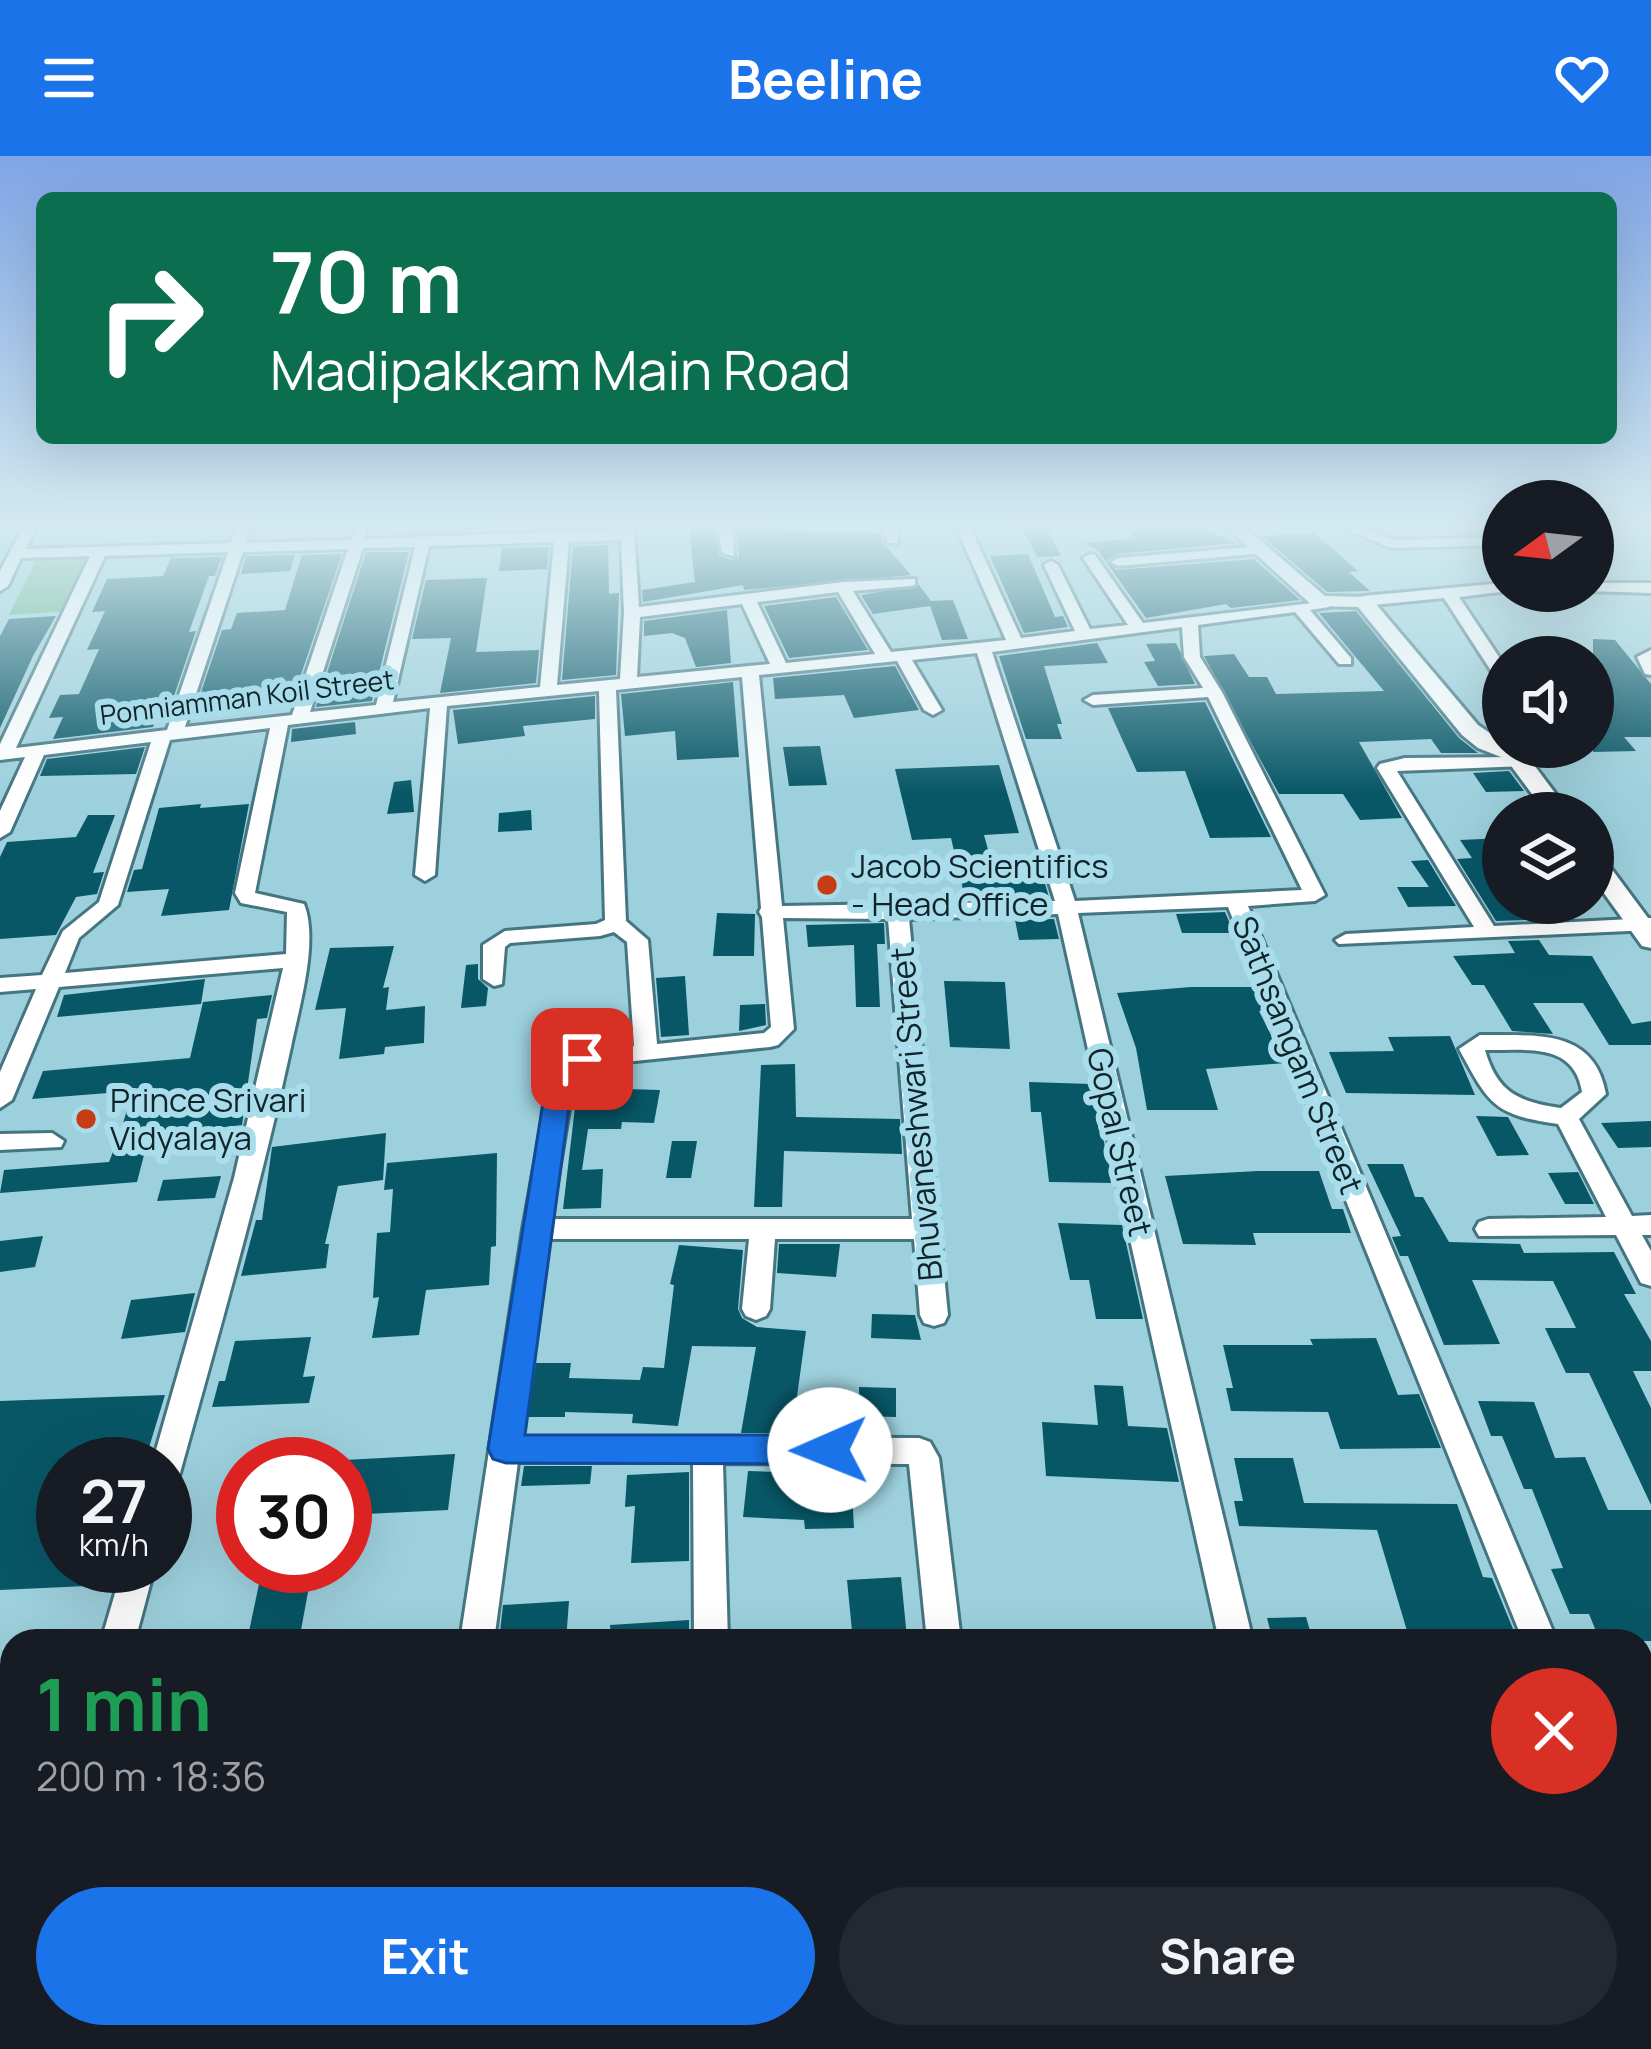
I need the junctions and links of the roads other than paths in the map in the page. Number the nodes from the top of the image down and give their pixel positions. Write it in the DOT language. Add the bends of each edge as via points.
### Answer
graph roads {
  1 [pos="68,617"];
  2 [pos="211,617"];
  3 [pos="329,617"];
  4 [pos="405,617"];
  5 [pos="555,617"];
  6 [pos="631,617"];
  7 [pos="756,617"];
  8 [pos="865,617"];
  9 [pos="1004,617"];
  10 [pos="1076,617"];
  11 [pos="1131,617"];
  12 [pos="1231,617"];
  13 [pos="1307,617"];
  14 [pos="1377,617"];
  15 [pos="1465,617"];
  16 [pos="1190,623"];
  17 [pos="1139,629"];
  18 [pos="1085,635"];
  19 [pos="1015,643"];
  20 [pos="1482,644"];
  21 [pos="983,648"];
  22 [pos="1651,655"];
  23 [pos="894,657"];
  24 [pos="1345,662"];
  25 [pos="781,670"];
  26 [pos="1651,670"];
  27 [pos="750,673"];
  28 [pos="617,685"];
  29 [pos="548,691"];
  30 [pos="1214,692"];
  31 [pos="1093,700"];
  32 [pos="439,702"];
  33 [pos="383,710"];
  34 [pos="933,710"];
  35 [pos="290,720"];
  36 [pos="168,735"];
  37 [pos="1482,740"];
  38 [pos="37,751"];
  39 [pos="2,754"];
  40 [pos="1482,760"];
  41 [pos="0,832"];
  42 [pos="425,875"];
  43 [pos="1614,887"];
  44 [pos="1236,901"];
  45 [pos="1067,908"];
  46 [pos="769,912"];
  47 [pos="898,913"];
  48 [pos="616,923"];
  49 [pos="1647,929"];
  50 [pos="1486,930"];
  51 [pos="1346,940"];
  52 [pos="297,960"];
  53 [pos="494,979"];
  54 [pos="51,981"];
  55 [pos="0,986"];
  56 [pos="646,1053"];
  57 [pos="0,1100"];
  58 [pos="1566,1117"];
  59 [pos="0,1142"];
  60 [pos="52,1142"];
  61 [pos="1621,1224"];
  62 [pos="1651,1225"];
  63 [pos="763,1228"];
  64 [pos="929,1228"];
  65 [pos="536,1229"];
  66 [pos="1488,1229"];
  67 [pos="1651,1276"];
  68 [pos="756,1309"];
  69 [pos="934,1315"];
  70 [pos="175,1437"];
  71 [pos="506,1449"];
  72 [pos="708,1451"];
  73 [pos="131,1593"];
  74 [pos="121,1629"];
  75 [pos="479,1629"];
  76 [pos="711,1629"];
  77 [pos="943,1629"];
  78 [pos="1233,1629"];
  79 [pos="1535,1629"];
  1 -- 39 [label="street"];
  2 -- 36 [label="street"];
  3 -- 35 [label="street"];
  4 -- 33 [label="street"];
  5 -- 29 [label="street"];
  6 -- 28 [label="street"];
  7 -- 25 [label="street"];
  8 -- 23 [label="street"];
  9 -- 19 [label="street"];
  10 -- 18 [label="street"];
  11 -- 17 [label="street"];
  12 -- 16 [label="street, Ponniamman Koil Street"];
  13 -- 24 [label="street"];
  14 -- 37 [label="main road"];
  15 -- 20 [label="street"];
  16 -- 17 [label="street, Ponniamman Koil Street"];
  16 -- 30 [label="street" via="1192,657"];
  17 -- 18 [label="street, Ponniamman Koil Street"];
  18 -- 19 [label="street, Ponniamman Koil Street"];
  19 -- 21 [label="street, Ponniamman Koil Street"];
  21 -- 23 [label="street, Ponniamman Koil Street"];
  21 -- 45 [label="street, Gopal Street"];
  22 -- 26 [label="street"];
  23 -- 25 [label="street, Ponniamman Koil Street"];
  23 -- 34 [label="street"];
  25 -- 27 [label="street, Ponniamman Koil Street"];
  27 -- 28 [label="street, Ponniamman Koil Street"];
  27 -- 46 [label="street"];
  28 -- 29 [label="street, Ponniamman Koil Street"];
  28 -- 48 [label="street"];
  29 -- 32 [label="street, Ponniamman Koil Street"];
  30 -- 31 [label="street"];
  30 -- 44 [label="street" via="1315,895"];
  32 -- 33 [label="street, Ponniamman Koil Street"];
  32 -- 42 [label="street"];
  33 -- 35 [label="street, Ponniamman Koil Street"];
  35 -- 36 [label="street, Ponniamman Koil Street"];
  35 -- 52 [label="street" via="245,893 297,908"];
  36 -- 38 [label="street, Ponniamman Koil Street"];
  36 -- 54 [label="street" via="108,905 78,925"];
  38 -- 39 [label="street, Ponniamman Koil Street"];
  38 -- 41 [label="street"];
  40 -- 50 [label="street" via="1386,768"];
  43 -- 49 [label="main road"];
  44 -- 45 [label="street, Sathsangam Street"];
  44 -- 79 [label="street, Sathsangam Street"];
  45 -- 47 [label="street, Sathsangam Street"];
  45 -- 78 [label="street, Gopal Street"];
  46 -- 47 [label="street, Sathsangam Street"];
  46 -- 56 [label="street" via="783,1029 763,1042"];
  47 -- 64 [label="street, Bhuvaneshwari Street"];
  48 -- 53 [label="street" via="505,937 494,945"];
  48 -- 56 [label="street" via="637,940"];
  49 -- 50 [label="street"];
  50 -- 51 [label="street"];
  52 -- 54 [label="street"];
  52 -- 70 [label="street" via="256,1148"];
  54 -- 55 [label="street"];
  54 -- 57 [label="street"];
  56 -- 65 [label="street" via="582,1059 564,1069"];
  58 -- 58 [label="street" via="1500,1103 1471,1049 1480,1042 1579,1053 1594,1094"];
  58 -- 61 [label="street"];
  59 -- 60 [label="street"];
  61 -- 62 [label="street"];
  61 -- 66 [label="street"];
  61 -- 67 [label="street"];
  63 -- 64 [label="street"];
  63 -- 65 [label="street"];
  63 -- 68 [label="street"];
  64 -- 69 [label="street, Bhuvaneshwari Street"];
  65 -- 71 [label="street"];
  71 -- 72 [label="street"];
  71 -- 75 [label="street"];
  72 -- 76 [label="street"];
  72 -- 77 [label="street" via="911,1449 924,1458"];
  73 -- 74 [label="street"];
}
